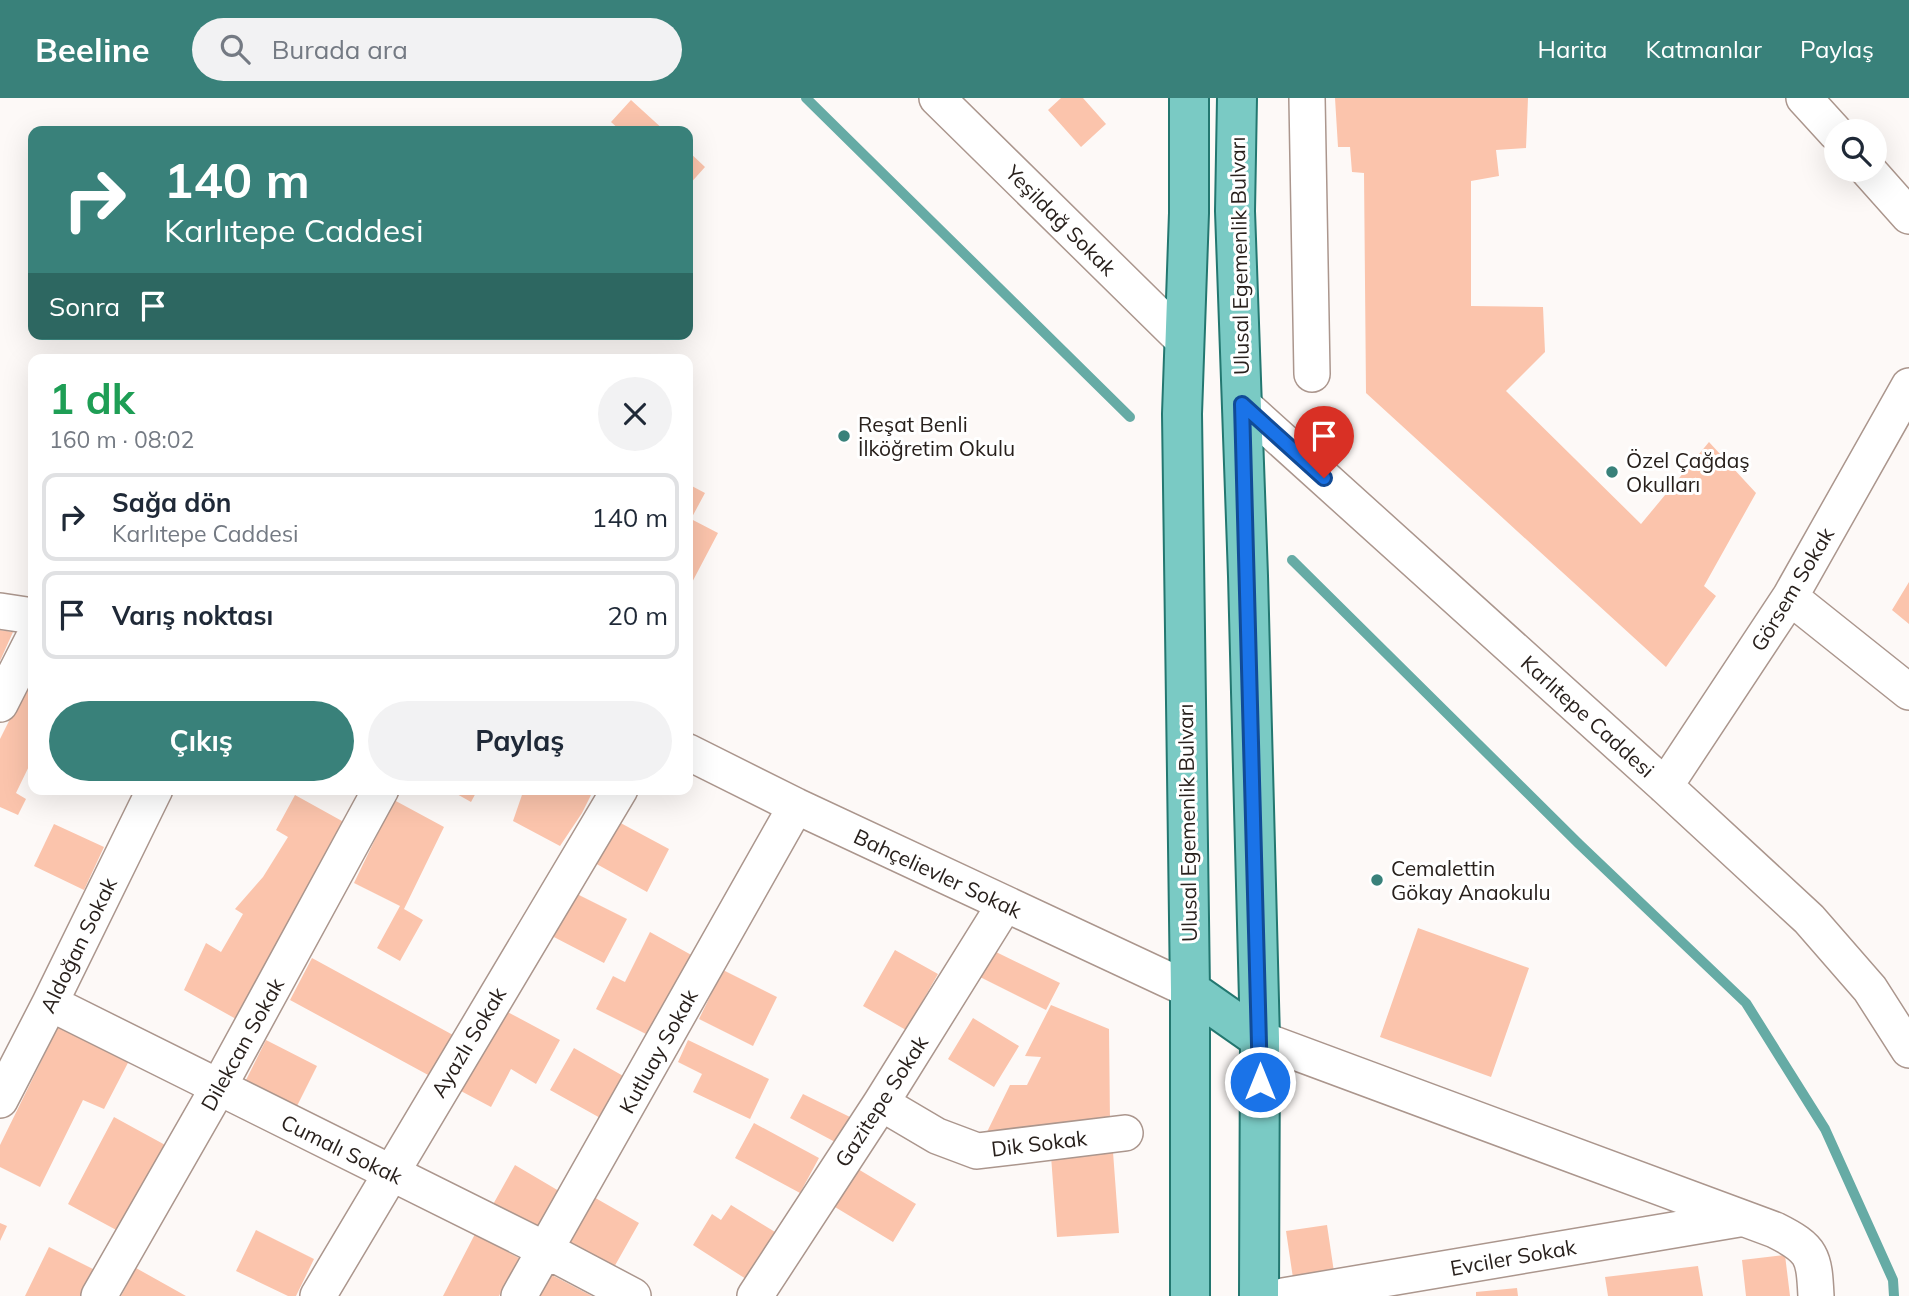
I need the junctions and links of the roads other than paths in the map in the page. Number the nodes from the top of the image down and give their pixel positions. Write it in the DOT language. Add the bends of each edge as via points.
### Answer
graph roads {
  1 [pos="937,98"];
  2 [pos="1189,98"];
  3 [pos="1237,98"];
  4 [pos="1307,98"];
  5 [pos="1804,98"];
  6 [pos="1824,120"];
  7 [pos="1879,182"];
  8 [pos="1909,216"];
  9 [pos="1185,342"];
  10 [pos="1312,374"];
  11 [pos="1908,392"];
  12 [pos="1242,404"];
  13 [pos="1790,597"];
  14 [pos="0,611"];
  15 [pos="28,615"];
  16 [pos="28,649"];
  17 [pos="1909,692"];
  18 [pos="0,704"];
  19 [pos="693,754"];
  20 [pos="1665,786"];
  21 [pos="152,795"];
  22 [pos="378,795"];
  23 [pos="616,795"];
  24 [pos="796,806"];
  25 [pos="1004,904"];
  26 [pos="1190,990"];
  27 [pos="50,1003"];
  28 [pos="1260,1039"];
  29 [pos="1909,1050"];
  30 [pos="218,1088"];
  31 [pos="0,1100"];
  32 [pos="881,1103"];
  33 [pos="1125,1133"];
  34 [pos="390,1172"];
  35 [pos="1742,1218"];
  36 [pos="546,1250"];
  37 [pos="1815,1279"];
  38 [pos="99,1296"];
  39 [pos="318,1296"];
  40 [pos="519,1296"];
  41 [pos="633,1296"];
  42 [pos="755,1296"];
  43 [pos="1190,1296"];
  44 [pos="1259,1296"];
  45 [pos="1283,1296"];
  1 -- 9 [label="street, Yeşildağ Sokak"];
  2 -- 9 [label="main road, Ulusal Egemenlik Bulvarı"];
  3 -- 12 [label="main road, Ulusal Egemenlik Bulvarı" via="1235,211"];
  4 -- 10 [label="street"];
  5 -- 6 [label="street"];
  7 -- 8 [label="street"];
  9 -- 26 [label="main road, Ulusal Egemenlik Bulvarı" via="1182,414"];
  11 -- 13 [label="street, Görsem Sokak"];
  12 -- 20 [label="street, Karlıtepe Caddesi"];
  12 -- 28 [label="main road, Ulusal Egemenlik Bulvarı"];
  13 -- 17 [label="street"];
  13 -- 20 [label="street, Görsem Sokak"];
  14 -- 15 [label="street"];
  16 -- 18 [label="street"];
  19 -- 24 [label="street, Bahçelievler Sokak"];
  20 -- 29 [label="street, Karlıtepe Caddesi" via="1809,919 1870,989"];
  21 -- 27 [label="street, Aldoğan Sokak"];
  22 -- 30 [label="street, Dilekcan Sokak"];
  23 -- 34 [label="street, Ayazlı Sokak"];
  24 -- 25 [label="street, Bahçelievler Sokak"];
  24 -- 36 [label="street, Kutluay Sokak"];
  25 -- 26 [label="street, Bahçelievler Sokak"];
  25 -- 32 [label="street, Gazitepe Sokak"];
  26 -- 28 [label="main road"];
  26 -- 43 [label="main road, Ulusal Egemenlik Bulvarı"];
  27 -- 30 [label="street, Cumalı Sokak"];
  27 -- 31 [label="street, Aldoğan Sokak"];
  28 -- 35 [label="street"];
  28 -- 44 [label="main road, Ulusal Egemenlik Bulvarı"];
  30 -- 34 [label="street, Cumalı Sokak"];
  30 -- 38 [label="street, Dilekcan Sokak"];
  32 -- 33 [label="street, Dik Sokak" via="937,1136 977,1150"];
  32 -- 42 [label="street, Gazitepe Sokak"];
  34 -- 36 [label="street, Cumalı Sokak"];
  34 -- 39 [label="street, Ayazlı Sokak"];
  35 -- 37 [label="street" via="1797,1241"];
  35 -- 45 [label="street, Evciler Sokak"];
  36 -- 40 [label="street, Kutluay Sokak"];
  36 -- 41 [label="street, Cumalı Sokak"];
}
